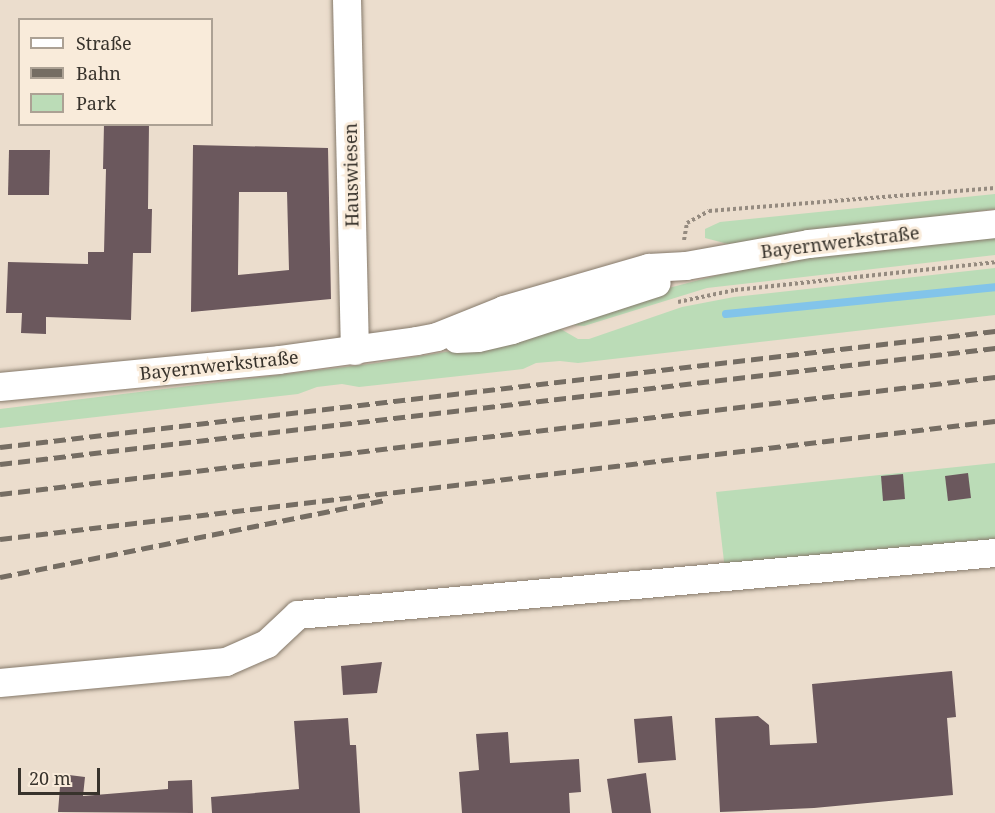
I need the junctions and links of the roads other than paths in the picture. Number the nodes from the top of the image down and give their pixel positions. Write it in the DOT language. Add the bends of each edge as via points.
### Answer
graph roads {
  1 [pos="347,0"];
  2 [pos="995,224"];
  3 [pos="355,351"];
  4 [pos="0,387"];
  5 [pos="995,553"];
  6 [pos="0,683"];
  1 -- 3 [label="street, Hauswiesen"];
  2 -- 3 [label="street, Bayernwerkstraße" via="809,243 686,266 649,268 494,314 437,337"];
  3 -- 4 [label="street, Bayernwerkstraße"];
  5 -- 6 [label="street" via="298,615 267,644 226,662"];
}
